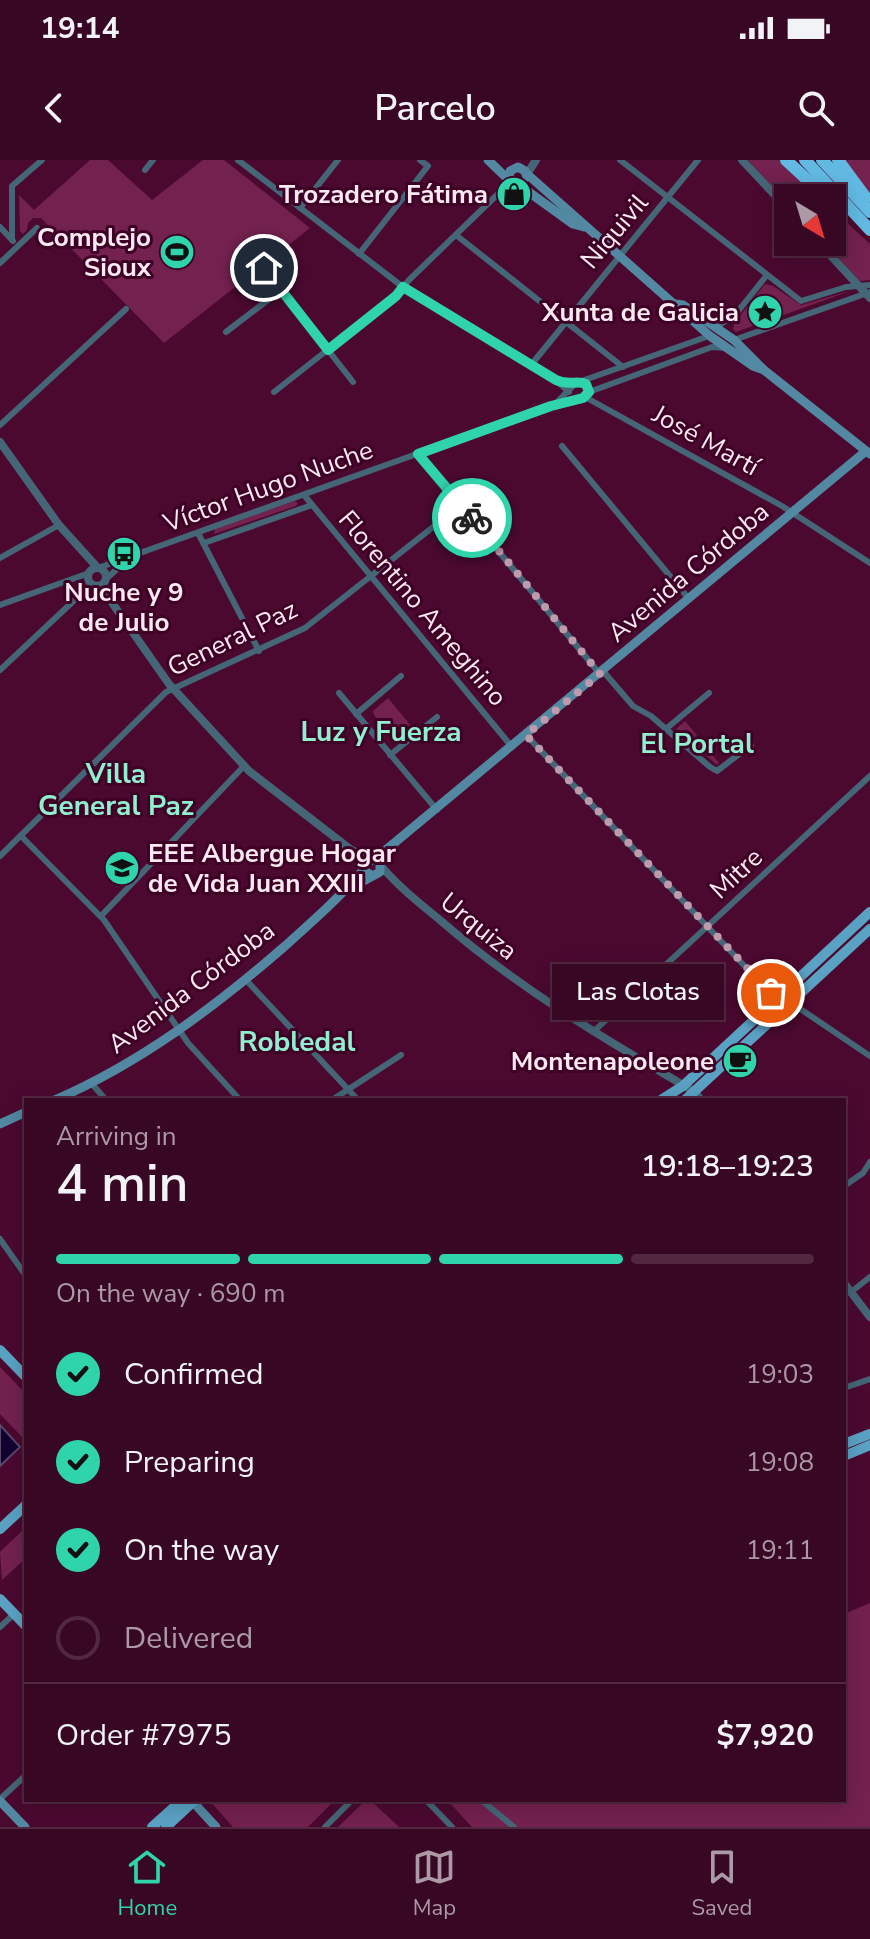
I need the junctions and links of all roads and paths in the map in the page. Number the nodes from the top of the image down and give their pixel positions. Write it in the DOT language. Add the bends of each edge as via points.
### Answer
graph roads {
  1 [pos="24,160"];
  2 [pos="42,160"];
  3 [pos="152,160"];
  4 [pos="338,160"];
  5 [pos="420,160"];
  6 [pos="488,160"];
  7 [pos="507,160"];
  8 [pos="529,160"];
  9 [pos="536,160"];
  10 [pos="620,160"];
  11 [pos="698,160"];
  12 [pos="742,160"];
  13 [pos="786,160"];
  14 [pos="805,160"];
  15 [pos="822,160"];
  16 [pos="838,160"];
  17 [pos="240,161"];
  18 [pos="33,168"];
  19 [pos="145,170"];
  20 [pos="522,171"];
  21 [pos="513,182"];
  22 [pos="812,184"];
  23 [pos="774,194"];
  24 [pos="668,198"];
  25 [pos="870,204"];
  26 [pos="300,208"];
  27 [pos="870,212"];
  28 [pos="846,213"];
  29 [pos="0,227"];
  30 [pos="584,227"];
  31 [pos="37,228"];
  32 [pos="870,232"];
  33 [pos="456,235"];
  34 [pos="12,240"];
  35 [pos="18,246"];
  36 [pos="359,254"];
  37 [pos="832,256"];
  38 [pos="620,257"];
  39 [pos="0,263"];
  40 [pos="264,268"];
  41 [pos="767,275"];
  42 [pos="403,287"];
  43 [pos="281,290"];
  44 [pos="867,291"];
  45 [pos="126,309"];
  46 [pos="566,322"];
  47 [pos="226,332"];
  48 [pos="714,334"];
  49 [pos="734,340"];
  50 [pos="726,349"];
  51 [pos="328,350"];
  52 [pos="531,365"];
  53 [pos="623,367"];
  54 [pos="764,370"];
  55 [pos="353,382"];
  56 [pos="581,382"];
  57 [pos="570,390"];
  58 [pos="274,392"];
  59 [pos="585,395"];
  60 [pos="551,406"];
  61 [pos="0,425"];
  62 [pos="0,442"];
  63 [pos="562,446"];
  64 [pos="868,453"];
  65 [pos="418,454"];
  66 [pos="304,495"];
  67 [pos="312,505"];
  68 [pos="461,505"];
  69 [pos="793,513"];
  70 [pos="59,525"];
  71 [pos="198,533"];
  72 [pos="204,543"];
  73 [pos="134,556"];
  74 [pos="0,558"];
  75 [pos="870,563"];
  76 [pos="93,570"];
  77 [pos="371,576"];
  78 [pos="101,583"];
  79 [pos="689,599"];
  80 [pos="0,605"];
  81 [pos="259,651"];
  82 [pos="0,670"];
  83 [pos="602,673"];
  84 [pos="401,676"];
  85 [pos="173,689"];
  86 [pos="339,693"];
  87 [pos="709,693"];
  88 [pos="356,714"];
  89 [pos="437,717"];
  90 [pos="667,728"];
  91 [pos="526,735"];
  92 [pos="751,745"];
  93 [pos="512,747"];
  94 [pos="390,755"];
  95 [pos="244,766"];
  96 [pos="870,776"];
  97 [pos="437,810"];
  98 [pos="21,836"];
  99 [pos="0,856"];
  100 [pos="373,867"];
  101 [pos="870,912"];
  102 [pos="101,916"];
  103 [pos="708,926"];
  104 [pos="870,929"];
  105 [pos="246,980"];
  106 [pos="778,998"];
  107 [pos="790,1003"];
  108 [pos="179,1029"];
  109 [pos="593,1032"];
  110 [pos="401,1055"];
  111 [pos="870,1056"];
  112 [pos="92,1084"];
  113 [pos="683,1086"];
  114 [pos="348,1090"];
  115 [pos="693,1097"];
  116 [pos="60,1098"];
  117 [pos="104,1098"];
  118 [pos="238,1098"];
  119 [pos="335,1098"];
  120 [pos="356,1098"];
  121 [pos="664,1098"];
  122 [pos="674,1098"];
  123 [pos="24,1113"];
  124 [pos="0,1124"];
  125 [pos="870,1162"];
  126 [pos="846,1185"];
  127 [pos="0,1239"];
  128 [pos="24,1273"];
  129 [pos="870,1277"];
  130 [pos="846,1286"];
  131 [pos="851,1292"];
  132 [pos="870,1317"];
  133 [pos="0,1350"];
  134 [pos="24,1375"];
  135 [pos="870,1379"];
  136 [pos="846,1387"];
  137 [pos="870,1434"];
  138 [pos="846,1443"];
  139 [pos="870,1445"];
  140 [pos="846,1455"];
  141 [pos="24,1507"];
  142 [pos="0,1529"];
  143 [pos="0,1599"];
  144 [pos="14,1614"];
  145 [pos="24,1624"];
  146 [pos="0,1627"];
  147 [pos="24,1777"];
  148 [pos="0,1800"];
  149 [pos="189,1802"];
  150 [pos="189,1802"];
  151 [pos="191,1802"];
  152 [pos="350,1802"];
  153 [pos="428,1802"];
  154 [pos="483,1802"];
  155 [pos="25,1827"];
  156 [pos="152,1827"];
  157 [pos="166,1827"];
  158 [pos="216,1827"];
  159 [pos="325,1827"];
  160 [pos="452,1827"];
  161 [pos="514,1827"];
  1 -- 18 [label="street"];
  2 -- 18 [label="street"];
  3 -- 19 [label="street"];
  4 -- 26 [label="street"];
  5 -- 36 [label="street" via="428,166"];
  6 -- 21 [label="main road"];
  7 -- 20 [label="main road"];
  8 -- 20 [label="street"];
  9 -- 20 [label="street"];
  10 -- 24 [label="street"];
  11 -- 24 [label="street, Niquivil"];
  12 -- 23 [label="street"];
  13 -- 22 [label="highway"];
  14 -- 32 [label="highway"];
  15 -- 27 [label="highway"];
  16 -- 25 [label="highway"];
  17 -- 26 [label="street"];
  18 -- 34 [label="street" via="12,186"];
  20 -- 21 [label="main road" via="510,172"];
  20 -- 21 [label="main road" via="526,181"];
  20 -- 30 [label="main road"];
  21 -- 30 [label="main road"];
  21 -- 33 [label="street"];
  24 -- 38 [label="street, Niquivil"];
  24 -- 41 [label="street"];
  26 -- 36 [label="street"];
  28 -- 32 [label="highway"];
  29 -- 34 [label="street"];
  30 -- 38 [label="main road"];
  31 -- 35 [label="street"];
  33 -- 42 [label="street"];
  33 -- 46 [label="street"];
  34 -- 35 [label="street"];
  35 -- 39 [label="street"];
  36 -- 42 [label="street"];
  37 -- 44 [label="street"];
  38 -- 46 [label="street, Niquivil"];
  38 -- 48 [label="main road"];
  40 -- 43 [label="street"];
  41 -- 44 [label="street" via="801,301 846,287"];
  41 -- 48 [label="street"];
  42 -- 51 [label="street"];
  42 -- 52 [label="street"];
  43 -- 47 [label="street"];
  43 -- 51 [label="street"];
  44 -- 49 [label="street"];
  45 -- 61 [label="street"];
  46 -- 52 [label="street, Niquivil"];
  46 -- 53 [label="street"];
  48 -- 49 [label="main road"];
  48 -- 50 [label="main road"];
  48 -- 53 [label="street"];
  48 -- 59 [label="street, Víctor Hugo Nuche"];
  49 -- 50 [label="main road" via="734,348"];
  49 -- 54 [label="main road"];
  50 -- 54 [label="main road"];
  51 -- 55 [label="street"];
  51 -- 58 [label="street"];
  52 -- 57 [label="street"];
  53 -- 56 [label="street"];
  54 -- 64 [label="main road"];
  56 -- 57 [label="street, Víctor Hugo Nuche"];
  56 -- 59 [label="street" via="586,384"];
  57 -- 59 [label="street"];
  57 -- 60 [label="street, Víctor Hugo Nuche"];
  59 -- 60 [label="street, Víctor Hugo Nuche"];
  59 -- 69 [label="street, José Martí"];
  60 -- 65 [label="street, Víctor Hugo Nuche"];
  62 -- 70 [label="street"];
  63 -- 79 [label="street"];
  64 -- 69 [label="main road, Avenida Córdoba"];
  65 -- 66 [label="street, Víctor Hugo Nuche"];
  65 -- 68 [label="street"];
  66 -- 67 [label="street, Florentino Ameghino"];
  66 -- 71 [label="street, Víctor Hugo Nuche"];
  67 -- 72 [label="street, Víctor Hugo Nuche"];
  67 -- 77 [label="street, Florentino Ameghino"];
  68 -- 77 [label="street, General Paz"];
  68 -- 83 [label="street"];
  69 -- 75 [label="street, José Martí"];
  69 -- 79 [label="main road, Avenida Córdoba"];
  70 -- 74 [label="street"];
  70 -- 76 [label="street"];
  71 -- 72 [label="street"];
  71 -- 73 [label="street, Víctor Hugo Nuche"];
  72 -- 81 [label="street"];
  73 -- 76 [label="street, Víctor Hugo Nuche"];
  73 -- 78 [label="street, Víctor Hugo Nuche"];
  76 -- 78 [label="street" via="105,572"];
  76 -- 78 [label="street" via="89,582"];
  76 -- 80 [label="street, Víctor Hugo Nuche"];
  77 -- 81 [label="street, General Paz" via="305,628"];
  77 -- 93 [label="street, Florentino Ameghino"];
  78 -- 82 [label="street, Víctor Hugo Nuche" via="82,593"];
  78 -- 85 [label="street, Urquiza"];
  79 -- 83 [label="main road, Avenida Córdoba"];
  81 -- 85 [label="street, General Paz"];
  83 -- 90 [label="street" via="633,706"];
  83 -- 91 [label="main road, Avenida Córdoba"];
  84 -- 88 [label="street"];
  85 -- 95 [label="street, Urquiza"];
  85 -- 98 [label="street, General Paz"];
  86 -- 88 [label="street"];
  87 -- 90 [label="street"];
  88 -- 94 [label="street"];
  89 -- 94 [label="street"];
  90 -- 92 [label="street" via="717,771"];
  91 -- 93 [label="main road, Avenida Córdoba"];
  91 -- 103 [label="street"];
  93 -- 97 [label="main road, Avenida Córdoba"];
  94 -- 97 [label="street"];
  95 -- 100 [label="street, Urquiza"];
  95 -- 102 [label="street"];
  96 -- 103 [label="street, Mitre"];
  97 -- 100 [label="main road, Avenida Córdoba"];
  98 -- 99 [label="street, General Paz"];
  98 -- 102 [label="street"];
  100 -- 105 [label="main road, Avenida Córdoba"];
  100 -- 109 [label="street, Urquiza" via="483,957"];
  101 -- 106 [label="main road"];
  102 -- 108 [label="street"];
  103 -- 106 [label="street"];
  103 -- 109 [label="street, Mitre"];
  104 -- 107 [label="main road"];
  105 -- 108 [label="main road, Avenida Córdoba"];
  105 -- 114 [label="street"];
  106 -- 107 [label="street"];
  106 -- 113 [label="main road"];
  107 -- 111 [label="street"];
  107 -- 115 [label="main road"];
  108 -- 112 [label="main road, Avenida Córdoba"];
  108 -- 118 [label="street"];
  109 -- 113 [label="street, Urquiza"];
  110 -- 114 [label="street"];
  112 -- 116 [label="main road, Avenida Córdoba"];
  112 -- 117 [label="street"];
  113 -- 115 [label="street, Urquiza"];
  113 -- 121 [label="main road"];
  113 -- 122 [label="main road"];
  114 -- 119 [label="street"];
  114 -- 120 [label="street"];
  123 -- 124 [label="main road"];
  125 -- 126 [label="street"];
  127 -- 128 [label="street"];
  129 -- 131 [label="street"];
  130 -- 131 [label="street"];
  131 -- 132 [label="street"];
  133 -- 134 [label="main road"];
  135 -- 136 [label="street"];
  137 -- 138 [label="main road"];
  139 -- 140 [label="main road"];
  141 -- 142 [label="main road"];
  143 -- 144 [label="main road"];
  144 -- 145 [label="main road"];
  144 -- 146 [label="street"];
  147 -- 148 [label="street"];
  148 -- 155 [label="main road"];
  149 -- 156 [label="main road"];
  150 -- 157 [label="main road"];
  151 -- 158 [label="main road"];
  152 -- 159 [label="street"];
  153 -- 160 [label="street"];
  154 -- 161 [label="street"];
}
